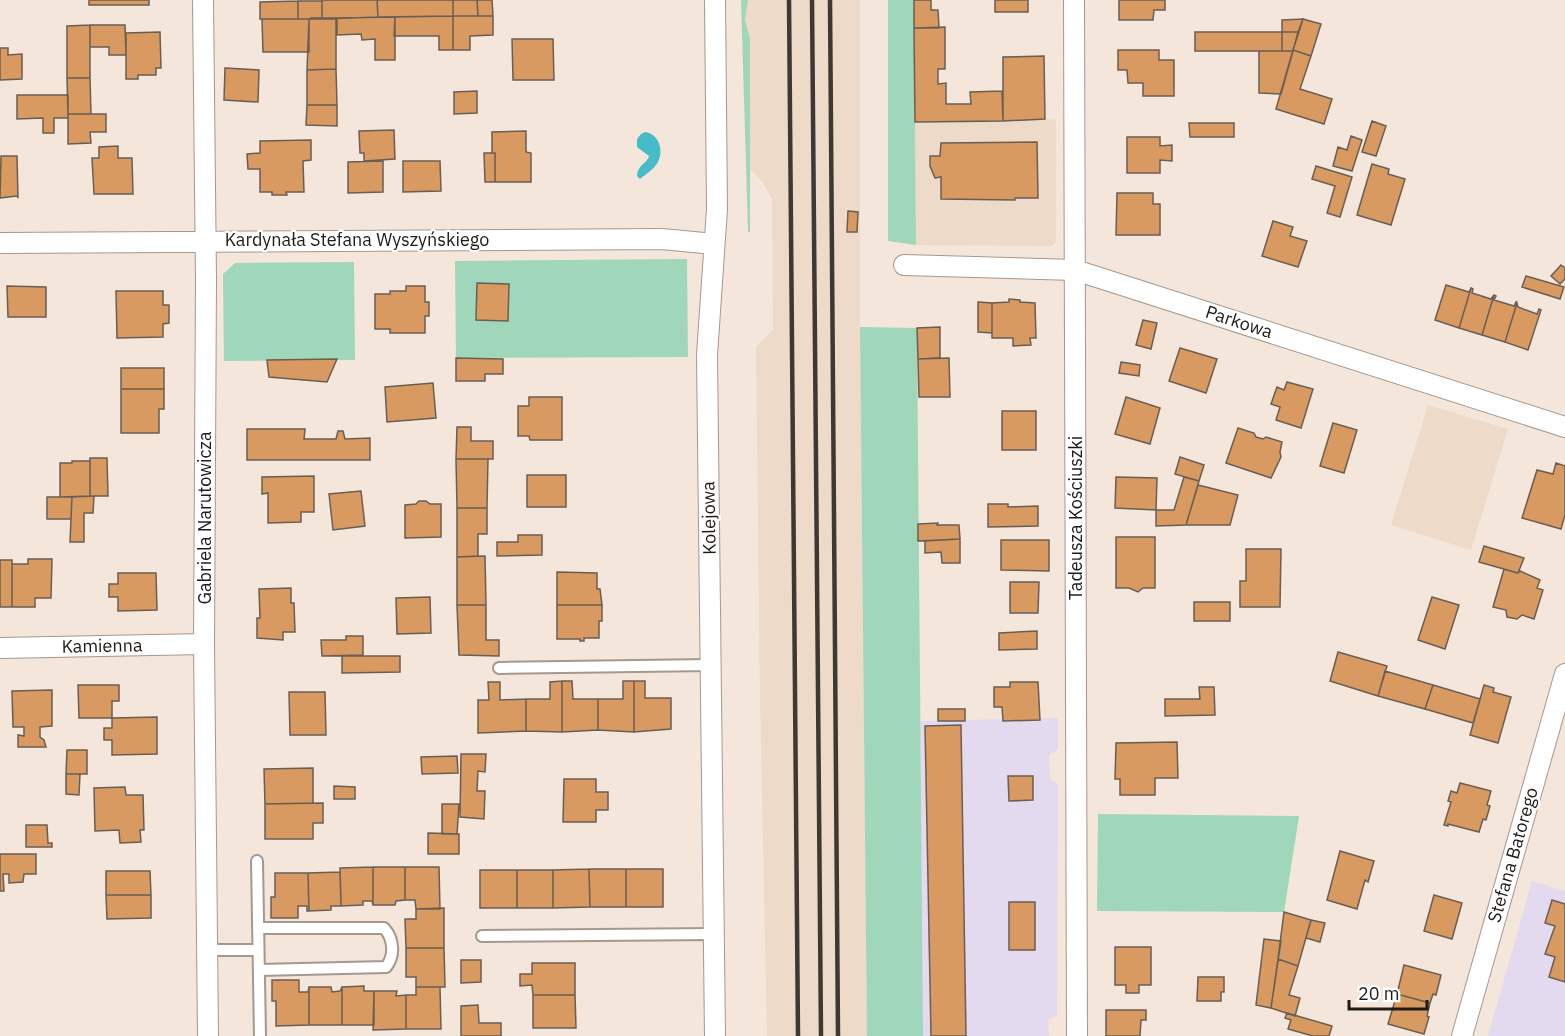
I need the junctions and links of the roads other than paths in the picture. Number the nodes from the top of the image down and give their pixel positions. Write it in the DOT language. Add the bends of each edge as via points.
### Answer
graph roads {
  1 [pos="203,0"];
  2 [pos="715,0"];
  3 [pos="1074,0"];
  4 [pos="206,241"];
  5 [pos="0,243"];
  6 [pos="714,244"];
  7 [pos="904,265"];
  8 [pos="1075,270"];
  9 [pos="1565,427"];
  10 [pos="204,644"];
  11 [pos="0,648"];
  12 [pos="711,664"];
  13 [pos="499,668"];
  14 [pos="1565,675"];
  15 [pos="1562,700"];
  16 [pos="257,861"];
  17 [pos="258,928"];
  18 [pos="714,934"];
  19 [pos="482,936"];
  20 [pos="207,950"];
  21 [pos="258,950"];
  22 [pos="259,970"];
  23 [pos="208,1036"];
  24 [pos="260,1036"];
  25 [pos="715,1036"];
  26 [pos="1077,1036"];
  27 [pos="1462,1036"];
  1 -- 4 [label="street, Gabriela Narutowicza"];
  2 -- 6 [label="street, Kolejowa"];
  3 -- 8 [label="street, Tadeusza Kościuszki"];
  4 -- 5 [label="street, Kardynała Stefana Wyszyńskiego"];
  4 -- 6 [label="street, Kardynała Stefana Wyszyńskiego" via="662,239"];
  4 -- 10 [label="street, Gabriela Narutowicza"];
  6 -- 12 [label="street, Kolejowa" via="707,355"];
  7 -- 8 [label="street, Parkowa"];
  8 -- 9 [label="street, Parkowa"];
  8 -- 26 [label="street, Tadeusza Kościuszki"];
  10 -- 11 [label="street, Kamienna"];
  10 -- 20 [label="street, Gabriela Narutowicza"];
  12 -- 13 [label="lane"];
  12 -- 18 [label="street, Kolejowa"];
  14 -- 15 [label="street, Stefana Batorego"];
  15 -- 27 [label="street, Stefana Batorego"];
  16 -- 17 [label="lane"];
  17 -- 21 [label="lane"];
  17 -- 22 [label="lane" via="384,928 391,938 392,958 386,968"];
  18 -- 19 [label="lane"];
  18 -- 25 [label="street, Kolejowa"];
  20 -- 21 [label="lane"];
  20 -- 23 [label="street, Gabriela Narutowicza"];
  21 -- 22 [label="lane"];
  22 -- 24 [label="lane"];
}
